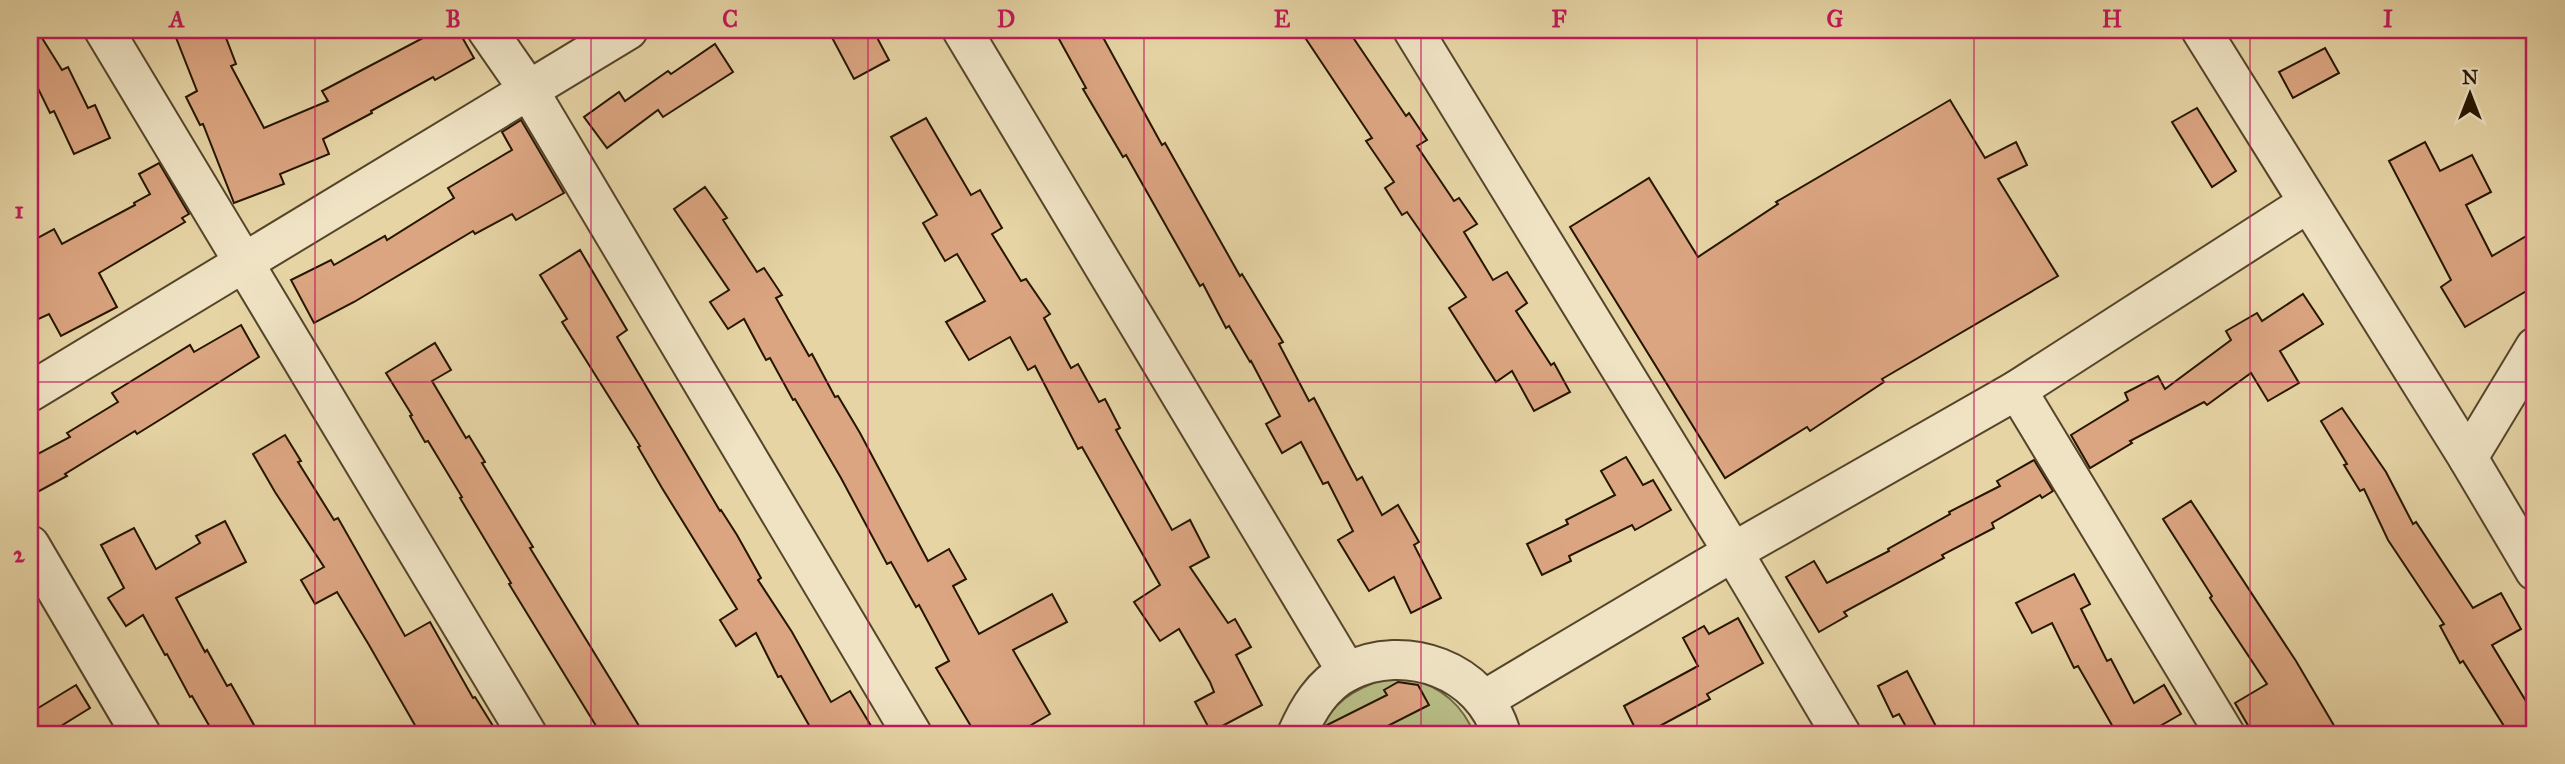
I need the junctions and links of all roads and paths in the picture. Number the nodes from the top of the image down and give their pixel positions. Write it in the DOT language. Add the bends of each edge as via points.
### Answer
graph roads {
  1 [pos="104,30"];
  2 [pos="486,30"];
  3 [pos="628,30"];
  4 [pos="962,30"];
  5 [pos="1413,30"];
  6 [pos="2201,30"];
  7 [pos="528,89"];
  8 [pos="2308,203"];
  9 [pos="243,262"];
  10 [pos="2535,347"];
  11 [pos="2017,390"];
  12 [pos="30,392"];
  13 [pos="2468,458"];
  14 [pos="30,545"];
  15 [pos="1733,552"];
  16 [pos="2535,572"];
  17 [pos="1347,672"];
  18 [pos="1484,700"];
  19 [pos="141,734"];
  20 [pos="527,734"];
  21 [pos="912,734"];
  22 [pos="1297,734"];
  23 [pos="1501,734"];
  24 [pos="1842,734"];
  25 [pos="2225,734"];
  1 -- 9 [label="street"];
  2 -- 7 [label="street"];
  3 -- 7 [label="street"];
  4 -- 17 [label="street"];
  5 -- 15 [label="street"];
  6 -- 8 [label="street"];
  7 -- 9 [label="street"];
  7 -- 21 [label="street"];
  8 -- 11 [label="street"];
  8 -- 13 [label="street"];
  9 -- 12 [label="street"];
  9 -- 20 [label="street"];
  10 -- 13 [label="street"];
  11 -- 15 [label="street"];
  11 -- 25 [label="street"];
  13 -- 16 [label="street"];
  14 -- 19 [label="street"];
  15 -- 18 [label="street"];
  15 -- 24 [label="street"];
  17 -- 18 [label="street" via="1383,660 1421,661 1456,675"];
  17 -- 22 [label="street" via="1324,689"];
  18 -- 23 [label="street"];
}
